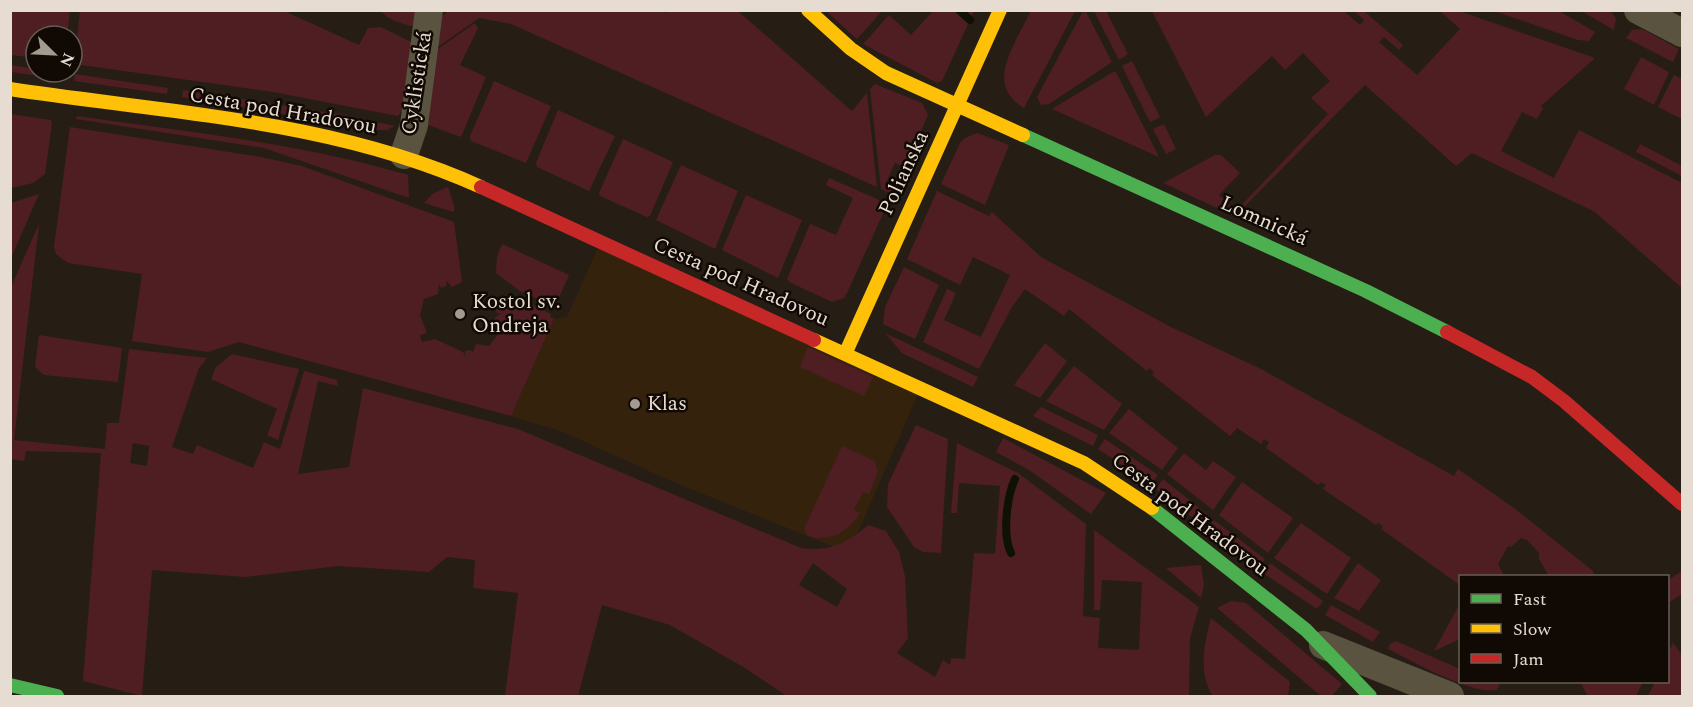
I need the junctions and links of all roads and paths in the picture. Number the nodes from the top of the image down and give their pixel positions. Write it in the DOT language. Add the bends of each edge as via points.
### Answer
graph roads {
  1 [pos="429,10"];
  2 [pos="808,10"];
  3 [pos="1000,10"];
  4 [pos="1638,10"];
  5 [pos="1683,33"];
  6 [pos="10,89"];
  7 [pos="958,105"];
  8 [pos="404,155"];
  9 [pos="846,352"];
  10 [pos="1683,504"];
  11 [pos="1323,645"];
  12 [pos="10,685"];
  13 [pos="57,696"];
  14 [pos="1370,696"];
  15 [pos="1450,696"];
  1 -- 8 [label="street, Cyklistická" via="414,125"];
  2 -- 7 [label="street, Lomnická" via="851,50 876,67"];
  3 -- 7 [label="street, Polianska"];
  4 -- 5 [label="street"];
  6 -- 8 [label="street, Cesta pod Hradovou" via="308,133"];
  7 -- 9 [label="street, Polianska"];
  7 -- 10 [label="street, Lomnická" via="1366,291 1532,377"];
  8 -- 9 [label="street, Cesta pod Hradovou"];
  9 -- 11 [label="street, Cesta pod Hradovou" via="1115,481"];
  11 -- 14 [label="street, Cesta pod Hradovou"];
  11 -- 15 [label="street"];
  12 -- 13 [label="street"];
}
